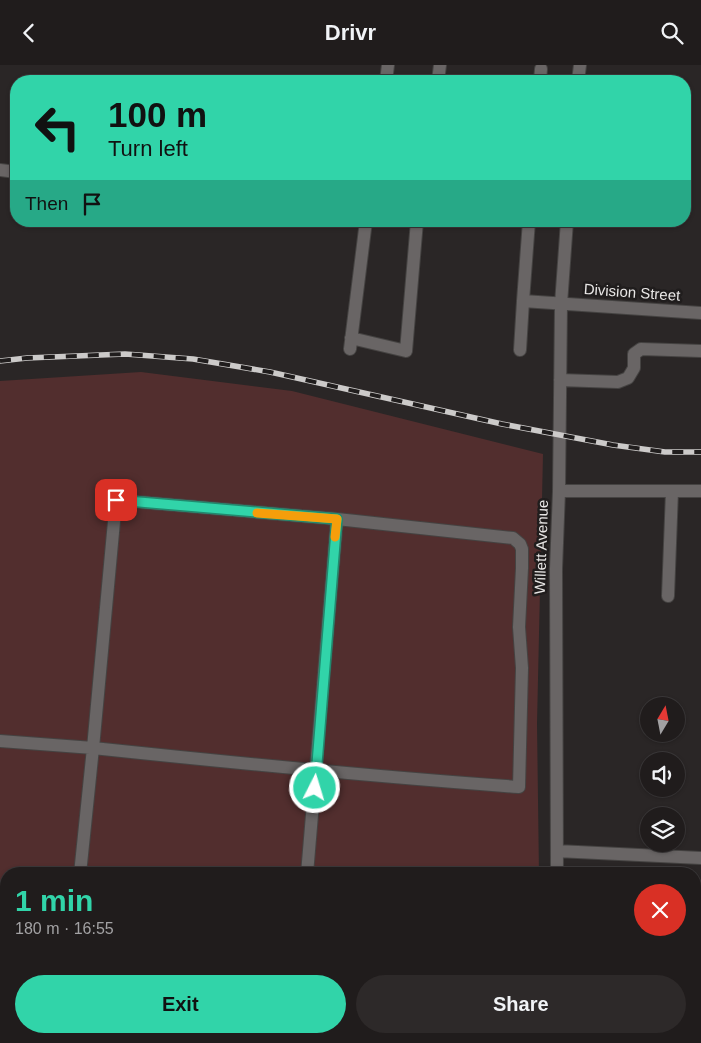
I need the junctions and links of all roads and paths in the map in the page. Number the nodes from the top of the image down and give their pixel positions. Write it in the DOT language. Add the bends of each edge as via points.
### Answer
graph roads {
  1 [pos="365,227"];
  2 [pos="416,227"];
  3 [pos="529,227"];
  4 [pos="567,227"];
  5 [pos="523,301"];
  6 [pos="561,304"];
  7 [pos="701,313"];
  8 [pos="520,350"];
  9 [pos="701,351"];
  10 [pos="560,380"];
  11 [pos="559,491"];
  12 [pos="672,491"];
  13 [pos="701,491"];
  14 [pos="337,519"];
  15 [pos="668,596"];
  16 [pos="0,741"];
  17 [pos="92,748"];
  18 [pos="316,771"];
  19 [pos="556,851"];
  20 [pos="701,858"];
  21 [pos="81,867"];
  22 [pos="308,867"];
  23 [pos="557,867"];
  1 -- 2 [label="street" via="351,343 406,351"];
  3 -- 5 [label="street"];
  4 -- 6 [label="street, Willett Avenue"];
  5 -- 6 [label="street, Division Street"];
  5 -- 8 [label="street"];
  6 -- 7 [label="street, Division Street"];
  6 -- 10 [label="street, Willett Avenue"];
  9 -- 10 [label="street" via="641,349 634,355 634,368 628,378 618,382"];
  10 -- 11 [label="street, Willett Avenue"];
  11 -- 12 [label="street"];
  11 -- 19 [label="street, Willett Avenue"];
  12 -- 13 [label="street"];
  12 -- 15 [label="street"];
  14 -- 17 [label="street" via="116,500"];
  14 -- 18 [label="street"];
  14 -- 18 [label="street" via="513,538 520,543 522,668 519,787"];
  16 -- 17 [label="street"];
  17 -- 18 [label="street"];
  17 -- 21 [label="street"];
  18 -- 22 [label="street"];
  19 -- 20 [label="street"];
  19 -- 23 [label="street, Willett Avenue"];
}
